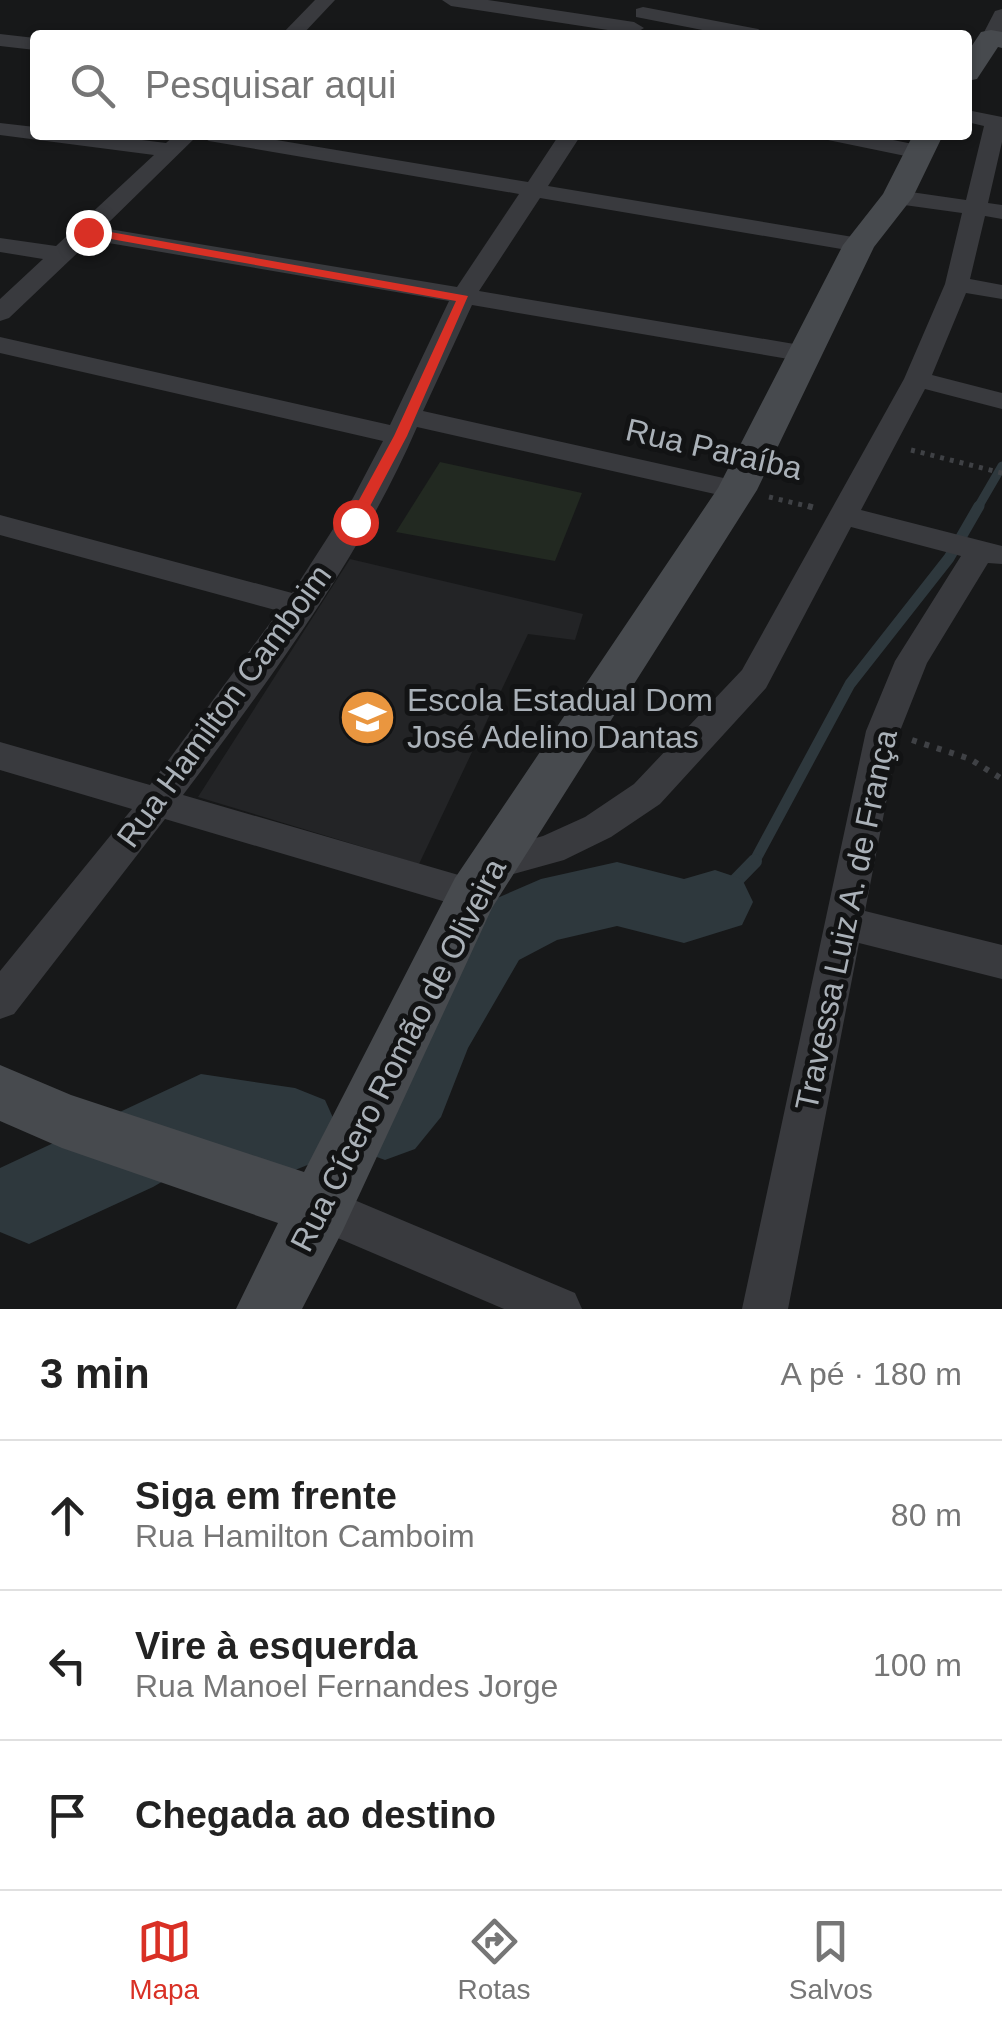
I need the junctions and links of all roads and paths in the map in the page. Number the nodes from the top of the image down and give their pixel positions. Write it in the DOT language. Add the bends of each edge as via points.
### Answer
graph roads {
  1 [pos="324,0"];
  2 [pos="451,0"];
  3 [pos="640,19"];
  4 [pos="997,20"];
  5 [pos="296,30"];
  6 [pos="721,30"];
  7 [pos="0,40"];
  8 [pos="30,43"];
  9 [pos="972,64"];
  10 [pos="972,117"];
  11 [pos="999,122"];
  12 [pos="0,129"];
  13 [pos="30,132"];
  14 [pos="142,140"];
  15 [pos="240,140"];
  16 [pos="567,140"];
  17 [pos="885,140"];
  18 [pos="178,142"];
  19 [pos="924,144"];
  20 [pos="536,190"];
  21 [pos="897,197"];
  22 [pos="990,210"];
  23 [pos="88,232"];
  24 [pos="858,244"];
  25 [pos="0,246"];
  26 [pos="59,254"];
  27 [pos="957,284"];
  28 [pos="1002,292"];
  29 [pos="463,299"];
  30 [pos="0,314"];
  31 [pos="0,346"];
  32 [pos="806,354"];
  33 [pos="917,378"];
  34 [pos="1002,402"];
  35 [pos="405,426"];
  36 [pos="884,442"];
  37 [pos="1002,473"];
  38 [pos="737,490"];
  39 [pos="846,516"];
  40 [pos="0,524"];
  41 [pos="991,554"];
  42 [pos="300,606"];
  43 [pos="883,731"];
  44 [pos="0,756"];
  45 [pos="1002,779"];
  46 [pos="156,804"];
  47 [pos="483,879"];
  48 [pos="842,922"];
  49 [pos="1002,962"];
  50 [pos="0,1001"];
  51 [pos="0,1092"];
  52 [pos="321,1208"];
  53 [pos="268,1309"];
  54 [pos="560,1309"];
  55 [pos="765,1309"];
  1 -- 5 [label="street"];
  2 -- 3 [label="street"];
  3 -- 6 [label="street"];
  4 -- 9 [label="street"];
  7 -- 8 [label="street"];
  10 -- 11 [label="street"];
  11 -- 22 [label="street"];
  12 -- 13 [label="street"];
  14 -- 18 [label="street"];
  15 -- 20 [label="street"];
  16 -- 20 [label="street, Rua Hamilton Camboim"];
  17 -- 19 [label="street"];
  18 -- 23 [label="street"];
  19 -- 21 [label="street, Rua Cícero Romão de Oliveira"];
  20 -- 24 [label="street"];
  20 -- 29 [label="street, Rua Hamilton Camboim"];
  21 -- 22 [label="street"];
  21 -- 24 [label="street, Rua Cícero Romão de Oliveira"];
  22 -- 27 [label="street"];
  23 -- 26 [label="street"];
  23 -- 29 [label="street"];
  24 -- 32 [label="street, Rua Cícero Romão de Oliveira"];
  25 -- 26 [label="street"];
  26 -- 30 [label="street"];
  27 -- 28 [label="street"];
  27 -- 33 [label="street"];
  29 -- 32 [label="street"];
  29 -- 35 [label="street, Rua Hamilton Camboim"];
  31 -- 35 [label="street, Rua Paraíba"];
  32 -- 38 [label="street, Rua Cícero Romão de Oliveira"];
  33 -- 34 [label="street"];
  33 -- 36 [label="street"];
  35 -- 38 [label="street, Rua Paraíba"];
  35 -- 42 [label="street, Rua Hamilton Camboim" via="355,522"];
  36 -- 37 [label="path"];
  36 -- 39 [label="street"];
  38 -- 39 [label="path, Rua Paraíba"];
  38 -- 47 [label="street, Rua Cícero Romão de Oliveira"];
  39 -- 41 [label="street"];
  39 -- 47 [label="street" via="754,679 647,794 598,827"];
  40 -- 42 [label="street"];
  41 -- 43 [label="street, Travessa Luiz A. de França" via="911,661"];
  42 -- 46 [label="street, Rua Hamilton Camboim"];
  43 -- 45 [label="path" via="970,759"];
  43 -- 48 [label="street, Travessa Luiz A. de França"];
  44 -- 46 [label="street"];
  46 -- 47 [label="street"];
  46 -- 50 [label="street, Rua Hamilton Camboim"];
  47 -- 52 [label="street, Rua Cícero Romão de Oliveira"];
  48 -- 49 [label="street"];
  48 -- 55 [label="street, Travessa Luiz A. de França"];
  51 -- 52 [label="street" via="62,1120"];
  52 -- 53 [label="street, Rua Cícero Romão de Oliveira"];
  52 -- 54 [label="street"];
}
